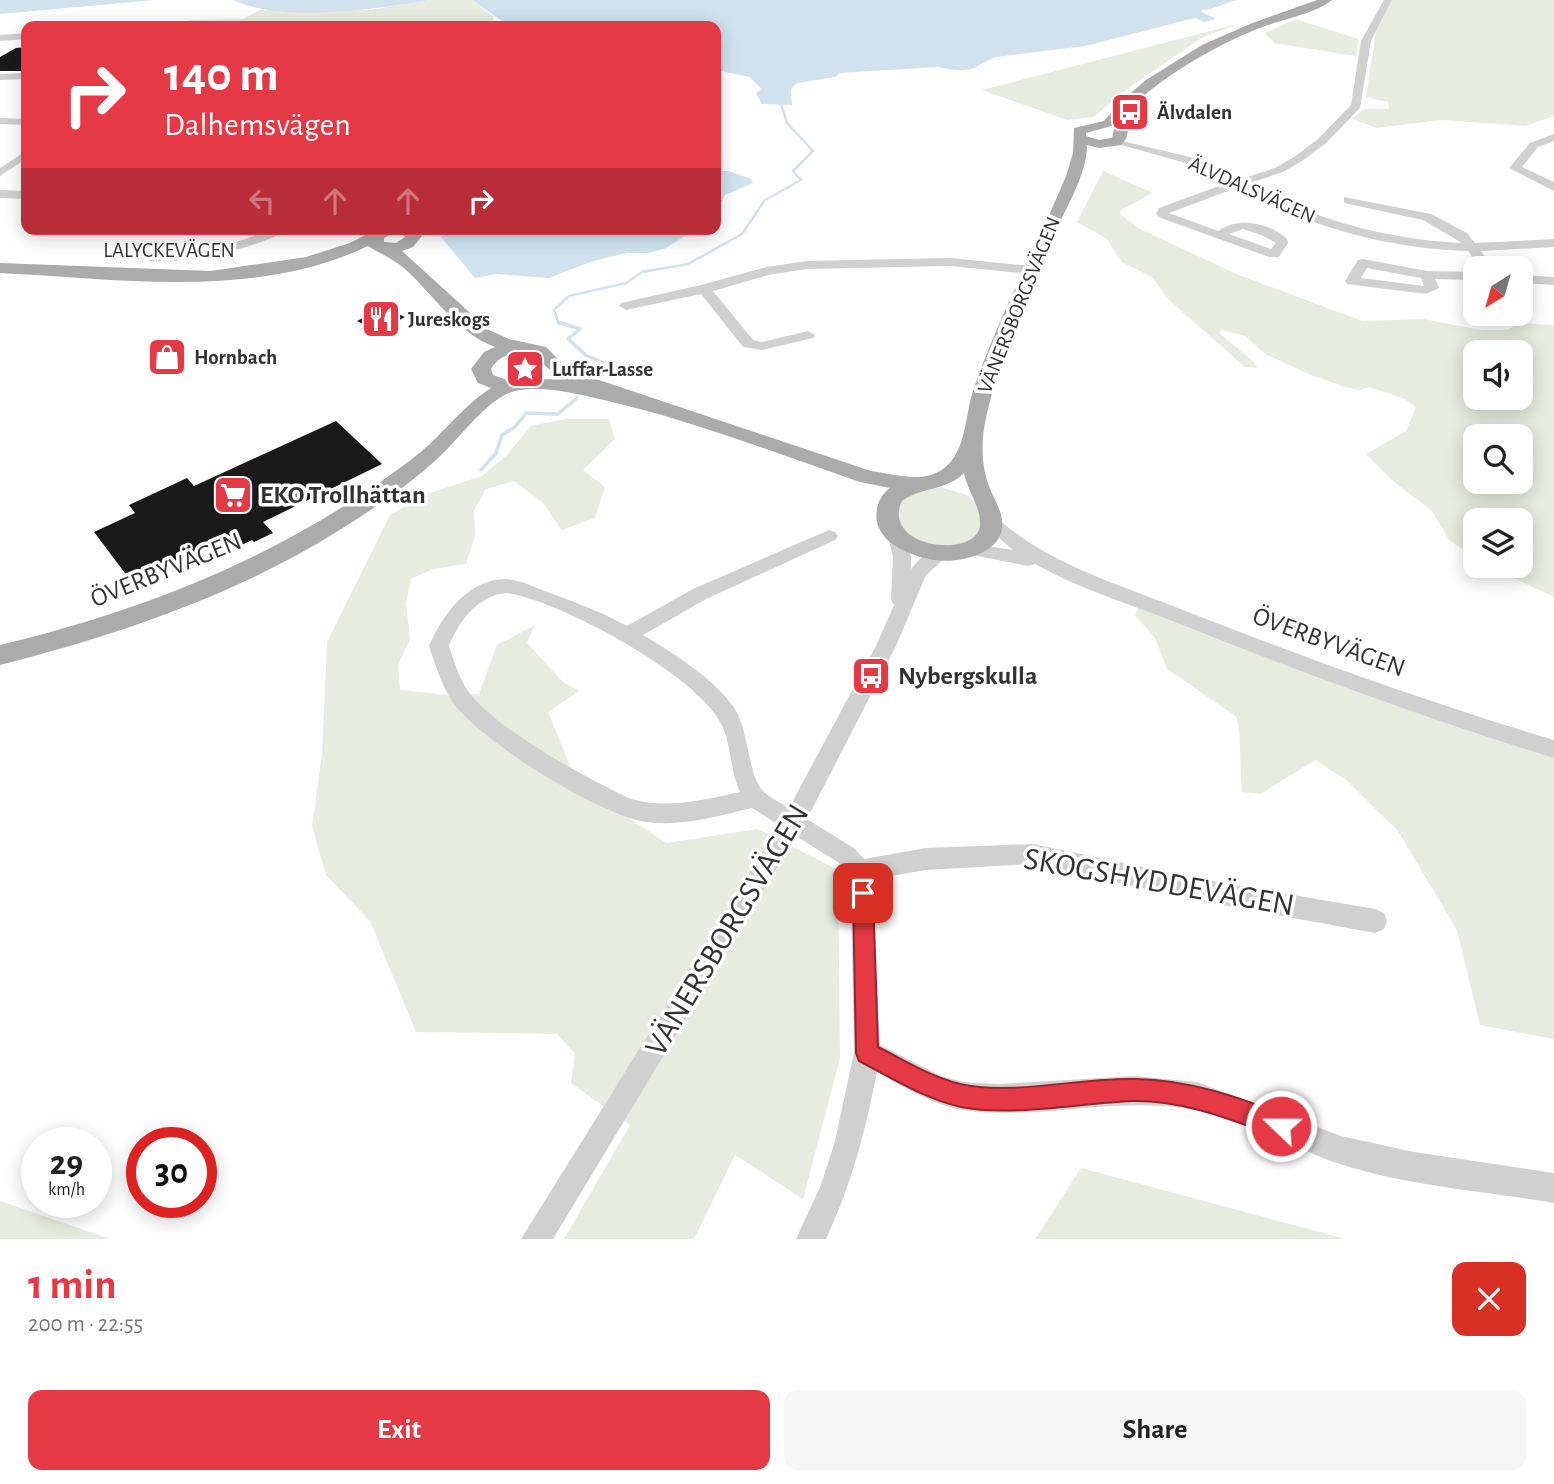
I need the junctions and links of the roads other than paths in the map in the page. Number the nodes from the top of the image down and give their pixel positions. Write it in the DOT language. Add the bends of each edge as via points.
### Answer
graph roads {
  1 [pos="1327,0"];
  2 [pos="1388,0"];
  3 [pos="4,38"];
  4 [pos="0,48"];
  5 [pos="1165,75"];
  6 [pos="0,76"];
  7 [pos="21,76"];
  8 [pos="0,121"];
  9 [pos="21,122"];
  10 [pos="1093,127"];
  11 [pos="1554,137"];
  12 [pos="1081,139"];
  13 [pos="1114,140"];
  14 [pos="21,158"];
  15 [pos="0,173"];
  16 [pos="1075,174"];
  17 [pos="1236,183"];
  18 [pos="1554,187"];
  19 [pos="0,194"];
  20 [pos="21,195"];
  21 [pos="1348,200"];
  22 [pos="267,235"];
  23 [pos="407,235"];
  24 [pos="1220,235"];
  25 [pos="383,237"];
  26 [pos="1554,243"];
  27 [pos="1471,247"];
  28 [pos="142,256"];
  29 [pos="1478,256"];
  30 [pos="408,262"];
  31 [pos="0,268"];
  32 [pos="1032,270"];
  33 [pos="1427,275"];
  34 [pos="1463,276"];
  35 [pos="1533,280"];
  36 [pos="1554,281"];
  37 [pos="704,289"];
  38 [pos="626,306"];
  39 [pos="479,332"];
  40 [pos="808,335"];
  41 [pos="519,348"];
  42 [pos="549,362"];
  43 [pos="484,369"];
  44 [pos="517,385"];
  45 [pos="651,405"];
  46 [pos="474,410"];
  47 [pos="976,417"];
  48 [pos="972,440"];
  49 [pos="776,444"];
  50 [pos="820,461"];
  51 [pos="924,484"];
  52 [pos="982,501"];
  53 [pos="887,509"];
  54 [pos="992,523"];
  55 [pos="829,536"];
  56 [pos="897,536"];
  57 [pos="969,549"];
  58 [pos="943,553"];
  59 [pos="1088,580"];
  60 [pos="900,612"];
  61 [pos="629,634"];
  62 [pos="0,655"];
  63 [pos="1554,749"];
  64 [pos="755,798"];
  65 [pos="793,822"];
  66 [pos="859,871"];
  67 [pos="1376,921"];
  68 [pos="867,1053"];
  69 [pos="1554,1188"];
  70 [pos="536,1239"];
  71 [pos="811,1239"];
  1 -- 5 [label="main road, VÄNERSBORGSVÄGEN" via="1235,34"];
  2 -- 17 [label="street" via="1366,41 1356,106 1298,159"];
  3 -- 4 [label="street"];
  5 -- 10 [label="main road, VÄNERSBORGSVÄGEN" via="1133,98 1109,124"];
  5 -- 13 [label="main road, VÄNERSBORGSVÄGEN" via="1126,116"];
  6 -- 7 [label="street"];
  8 -- 9 [label="street"];
  10 -- 12 [label="main road, VÄNERSBORGSVÄGEN" via="1080,131"];
  10 -- 13 [label="main road" via="1108,129"];
  11 -- 18 [label="street" via="1534,145 1516,168"];
  12 -- 13 [label="main road"];
  12 -- 16 [label="main road, VÄNERSBORGSVÄGEN"];
  13 -- 16 [label="main road, VÄNERSBORGSVÄGEN" via="1093,150"];
  13 -- 17 [label="street, ÄLVDALSVÄGEN" via="1176,156"];
  14 -- 15 [label="street"];
  16 -- 32 [label="main road, VÄNERSBORGSVÄGEN"];
  17 -- 24 [label="street" via="1190,198 1162,214"];
  17 -- 27 [label="street, ÄLVDALSVÄGEN" via="1328,223 1390,238"];
  19 -- 20 [label="street"];
  21 -- 27 [label="street" via="1427,217 1458,233"];
  22 -- 28 [label="street" via="202,254"];
  23 -- 30 [label="main road"];
  25 -- 30 [label="main road"];
  25 -- 31 [label="main road, LALYCKEVÄGEN" via="267,269 204,277"];
  26 -- 27 [label="street, ÄLVDALSVÄGEN"];
  27 -- 29 [label="street"];
  30 -- 39 [label="main road"];
  32 -- 37 [label="street" via="950,262 807,265"];
  32 -- 47 [label="main road, VÄNERSBORGSVÄGEN"];
  33 -- 33 [label="street" via="1363,264 1352,281 1426,290 1432,288"];
  33 -- 34 [label="street"];
  35 -- 36 [label="street"];
  37 -- 38 [label="street"];
  37 -- 40 [label="street" via="748,344 762,346"];
  39 -- 41 [label="main road"];
  39 -- 43 [label="main road" via="486,347"];
  41 -- 42 [label="main road" via="537,350"];
  41 -- 43 [label="main road" via="500,351"];
  42 -- 44 [label="main road, ÖVERBYVÄGEN" via="544,373"];
  42 -- 45 [label="main road" via="567,375"];
  43 -- 44 [label="main road" via="492,383"];
  43 -- 46 [label="main road, ÖVERBYVÄGEN"];
  44 -- 45 [label="main road" via="568,386"];
  44 -- 46 [label="main road, ÖVERBYVÄGEN" via="492,395"];
  45 -- 49 [label="main road"];
  46 -- 62 [label="main road, ÖVERBYVÄGEN" via="430,455 369,500 271,557 146,611"];
  47 -- 48 [label="main road, VÄNERSBORGSVÄGEN"];
  47 -- 49 [label="main road" via="944,465 919,476 880,472"];
  48 -- 51 [label="main road, VÄNERSBORGSVÄGEN" via="952,473"];
  48 -- 52 [label="main road, VÄNERSBORGSVÄGEN"];
  49 -- 50 [label="main road"];
  50 -- 51 [label="main road" via="885,481"];
  50 -- 53 [label="main road" via="861,482"];
  51 -- 52 [label="main road" via="961,487"];
  51 -- 53 [label="main road, VÄNERSBORGSVÄGEN" via="895,495"];
  52 -- 54 [label="main road, VÄNERSBORGSVÄGEN"];
  53 -- 56 [label="main road, VÄNERSBORGSVÄGEN" via="888,522"];
  54 -- 57 [label="main road" via="986,538"];
  54 -- 59 [label="street, ÖVERBYVÄGEN" via="1036,558"];
  55 -- 61 [label="street" via="680,603"];
  56 -- 58 [label="main road" via="917,548"];
  56 -- 60 [label="street, VÄNERSBORGSVÄGEN" via="902,557"];
  57 -- 58 [label="main road"];
  57 -- 59 [label="street, ÖVERBYVÄGEN" via="1025,558"];
  58 -- 60 [label="street, VÄNERSBORGSVÄGEN" via="918,572"];
  59 -- 63 [label="street, ÖVERBYVÄGEN" via="1364,686"];
  60 -- 65 [label="street, VÄNERSBORGSVÄGEN" via="843,732"];
  61 -- 64 [label="street" via="671,662 733,721 748,787"];
  61 -- 64 [label="street" via="573,608 507,586 485,590 463,608 445,628 439,646 462,699 476,714 550,767 612,803 646,813 695,811"];
  64 -- 65 [label="street"];
  65 -- 66 [label="street" via="847,856"];
  65 -- 70 [label="street, VÄNERSBORGSVÄGEN"];
  66 -- 67 [label="street, SKOGSHYDDEVÄGEN" via="926,859 1033,854"];
  66 -- 68 [label="street"];
  68 -- 69 [label="street" via="937,1089 963,1096 1135,1090 1197,1096 1341,1150"];
  68 -- 71 [label="street" via="849,1141"];
}
